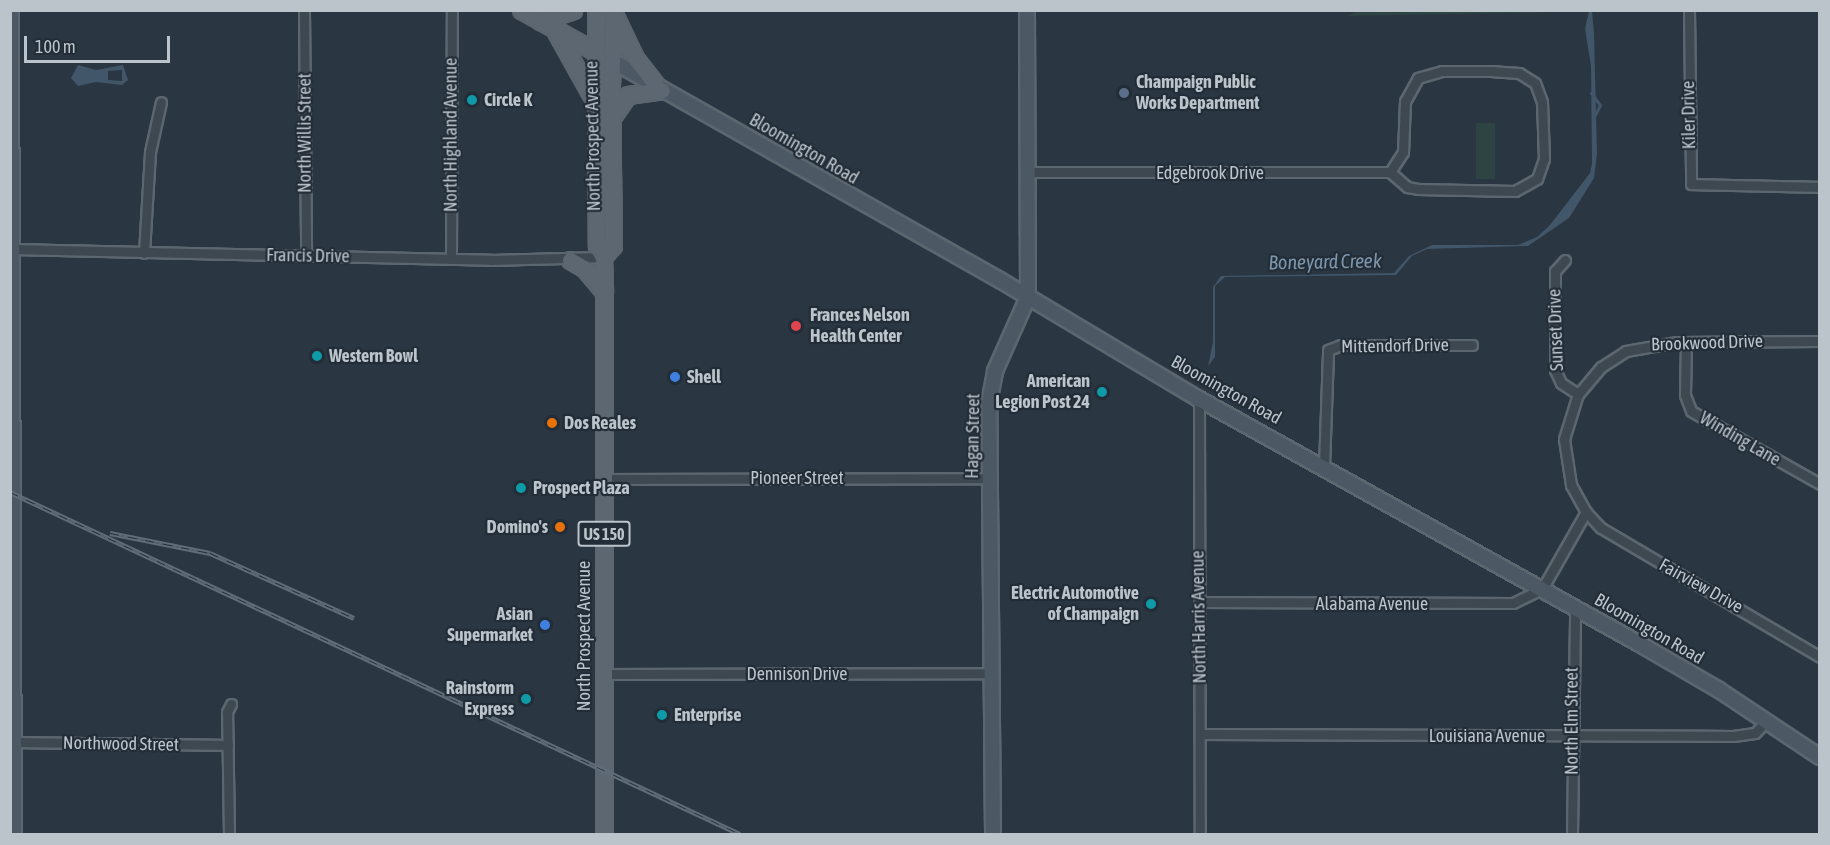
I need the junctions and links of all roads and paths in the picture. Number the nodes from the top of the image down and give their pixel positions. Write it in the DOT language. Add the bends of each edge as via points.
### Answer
graph roads {
  1 [pos="11,10"];
  2 [pos="304,10"];
  3 [pos="452,10"];
  4 [pos="521,10"];
  5 [pos="573,10"];
  6 [pos="596,10"];
  7 [pos="1027,10"];
  8 [pos="1689,10"];
  9 [pos="614,12"];
  10 [pos="540,21"];
  11 [pos="554,29"];
  12 [pos="595,52"];
  13 [pos="611,60"];
  14 [pos="659,88"];
  15 [pos="161,102"];
  16 [pos="594,104"];
  17 [pos="611,119"];
  18 [pos="1029,172"];
  19 [pos="1390,172"];
  20 [pos="1820,187"];
  21 [pos="11,249"];
  22 [pos="144,253"];
  23 [pos="306,255"];
  24 [pos="603,257"];
  25 [pos="451,259"];
  26 [pos="570,260"];
  27 [pos="1565,260"];
  28 [pos="604,292"];
  29 [pos="1028,297"];
  30 [pos="1820,341"];
  31 [pos="1686,342"];
  32 [pos="1472,345"];
  33 [pos="1578,394"];
  34 [pos="1199,399"];
  35 [pos="1324,467"];
  36 [pos="990,478"];
  37 [pos="604,479"];
  38 [pos="1820,484"];
  39 [pos="1586,512"];
  40 [pos="1542,589"];
  41 [pos="1199,602"];
  42 [pos="1575,608"];
  43 [pos="1820,657"];
  44 [pos="991,673"];
  45 [pos="604,674"];
  46 [pos="231,704"];
  47 [pos="1767,720"];
  48 [pos="1200,734"];
  49 [pos="1573,736"];
  50 [pos="15,742"];
  51 [pos="228,745"];
  52 [pos="1820,757"];
  53 [pos="14,834"];
  54 [pos="229,834"];
  55 [pos="604,834"];
  56 [pos="993,834"];
  57 [pos="1200,834"];
  58 [pos="1572,834"];
  1 -- 21 [label="street"];
  2 -- 23 [label="street, North Willis Street"];
  3 -- 25 [label="street, North Highland Avenue"];
  4 -- 10 [label="main road"];
  5 -- 10 [label="main road"];
  6 -- 12 [label="main road, North Prospect Avenue"];
  7 -- 18 [label="street, Hagan Street"];
  8 -- 20 [label="street, Kiler Drive" via="1692,185"];
  9 -- 13 [label="main road, North Prospect Avenue"];
  9 -- 14 [label="main road" via="641,67"];
  10 -- 11 [label="main road"];
  11 -- 12 [label="main road"];
  11 -- 16 [label="main road"];
  12 -- 13 [label="main road"];
  12 -- 16 [label="main road, North Prospect Avenue"];
  13 -- 14 [label="street, Bloomington Road"];
  13 -- 17 [label="main road, North Prospect Avenue / US 150"];
  14 -- 17 [label="main road" via="628,95"];
  14 -- 29 [label="street, Bloomington Road"];
  15 -- 22 [label="street" via="150,152"];
  16 -- 24 [label="main road, North Prospect Avenue / US 150" via="597,247"];
  17 -- 24 [label="main road, North Prospect Avenue / US 150" via="613,246"];
  18 -- 19 [label="street, Edgebrook Drive"];
  18 -- 29 [label="street, Hagan Street"];
  19 -- 19 [label="street" via="1407,187 1418,189 1515,191 1531,185 1542,172 1544,159 1542,102 1535,83 1519,73 1494,71 1442,71 1418,78 1405,101 1403,152"];
  21 -- 22 [label="street, Francis Drive"];
  21 -- 50 [label="street"];
  22 -- 23 [label="street, Francis Drive"];
  23 -- 25 [label="street, Francis Drive"];
  24 -- 26 [label="street, Francis Drive"];
  24 -- 28 [label="main road, North Prospect Avenue / US 150"];
  25 -- 26 [label="street, Francis Drive"];
  26 -- 28 [label="main road" via="584,268"];
  27 -- 33 [label="street, Sunset Drive" via="1555,271 1555,370 1561,383"];
  28 -- 37 [label="main road, North Prospect Avenue / US 150"];
  29 -- 34 [label="street, Bloomington Road"];
  29 -- 36 [label="street, Hagan Street" via="991,386"];
  30 -- 31 [label="street, Brookwood Drive"];
  31 -- 33 [label="street, Brookwood Drive" via="1653,343 1626,351 1601,367"];
  31 -- 38 [label="street, Winding Lane" via="1685,395 1691,411"];
  32 -- 35 [label="street, Mittendorf Drive" via="1341,345 1328,350"];
  33 -- 39 [label="street, Sunset Drive" via="1566,425 1564,456 1571,485"];
  34 -- 35 [label="street, Bloomington Road"];
  34 -- 41 [label="street, North Harris Avenue"];
  35 -- 40 [label="street, Bloomington Road"];
  36 -- 37 [label="street, Pioneer Street"];
  36 -- 44 [label="street, Hagan Street"];
  37 -- 45 [label="main road, North Prospect Avenue / US 150"];
  39 -- 40 [label="street"];
  39 -- 43 [label="street, Fairview Drive" via="1612,536"];
  40 -- 41 [label="street, Alabama Avenue" via="1523,600 1497,605"];
  40 -- 42 [label="street, Bloomington Road"];
  41 -- 48 [label="street, North Harris Avenue"];
  42 -- 47 [label="street, Bloomington Road"];
  42 -- 49 [label="street, North Elm Street"];
  44 -- 45 [label="street, Dennison Drive"];
  44 -- 56 [label="street, Hagan Street"];
  45 -- 55 [label="main road, North Prospect Avenue / US 150"];
  46 -- 51 [label="street" via="227,712"];
  47 -- 49 [label="street, Louisiana Avenue" via="1760,730 1746,736"];
  47 -- 52 [label="street, Bloomington Road"];
  48 -- 49 [label="street, Louisiana Avenue"];
  48 -- 57 [label="street, North Harris Avenue"];
  49 -- 58 [label="street, North Elm Street"];
  50 -- 51 [label="street, Northwood Street"];
  50 -- 53 [label="street"];
  51 -- 54 [label="street"];
}
